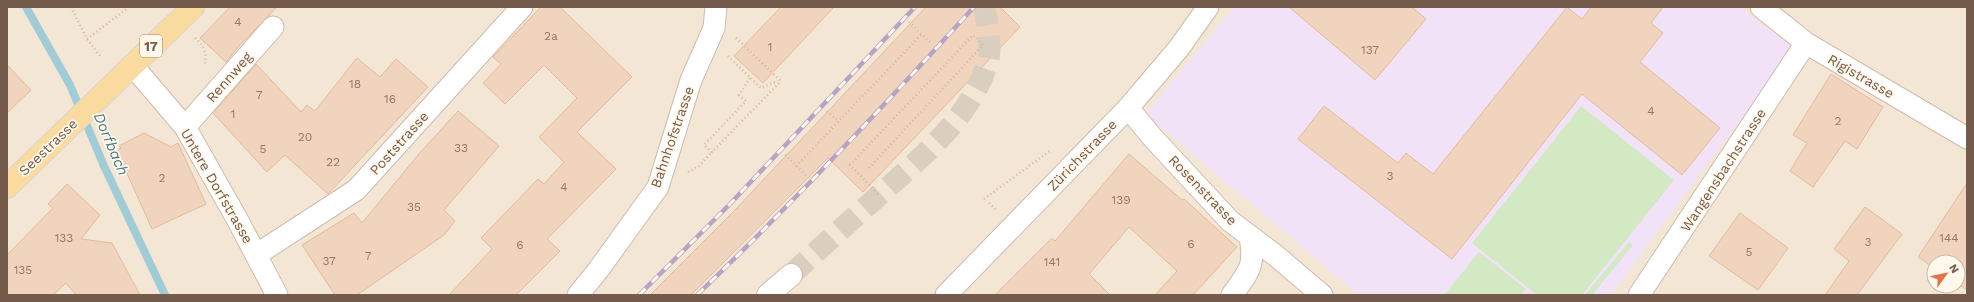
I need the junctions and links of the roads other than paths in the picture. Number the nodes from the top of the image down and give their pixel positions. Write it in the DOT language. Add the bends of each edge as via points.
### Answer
graph roads {
  1 [pos="193,7"];
  2 [pos="522,7"];
  3 [pos="716,7"];
  4 [pos="1208,7"];
  5 [pos="1761,7"];
  6 [pos="273,27"];
  7 [pos="1806,44"];
  8 [pos="132,65"];
  9 [pos="1128,108"];
  10 [pos="185,127"];
  11 [pos="1967,138"];
  12 [pos="7,187"];
  13 [pos="1250,236"];
  14 [pos="256,255"];
  15 [pos="791,275"];
  16 [pos="277,295"];
  17 [pos="578,295"];
  18 [pos="768,295"];
  19 [pos="946,295"];
  20 [pos="1232,295"];
  21 [pos="1322,295"];
  22 [pos="1639,295"];
  1 -- 8 [label="main road, Seestrasse / 17"];
  2 -- 14 [label="street, Poststrasse" via="356,190"];
  3 -- 17 [label="street, Bahnhofstrasse" via="714,28 691,80 658,187"];
  4 -- 9 [label="street, Zürichstrasse" via="1179,48"];
  5 -- 7 [label="street, Rigistrasse"];
  6 -- 10 [label="street, Rennweg"];
  7 -- 11 [label="street, Rigistrasse"];
  7 -- 22 [label="street, Wangensbachstrasse"];
  8 -- 10 [label="street, Untere Dorfstrasse"];
  8 -- 12 [label="main road, Seestrasse / 17"];
  9 -- 13 [label="street, Rosenstrasse" via="1230,221"];
  9 -- 19 [label="street, Zürichstrasse"];
  10 -- 14 [label="street, Untere Dorfstrasse"];
  13 -- 20 [label="street" via="1253,256 1248,273"];
  13 -- 21 [label="street, Rosenstrasse"];
  14 -- 16 [label="street, Untere Dorfstrasse"];
  15 -- 18 [label="main road"];
}
